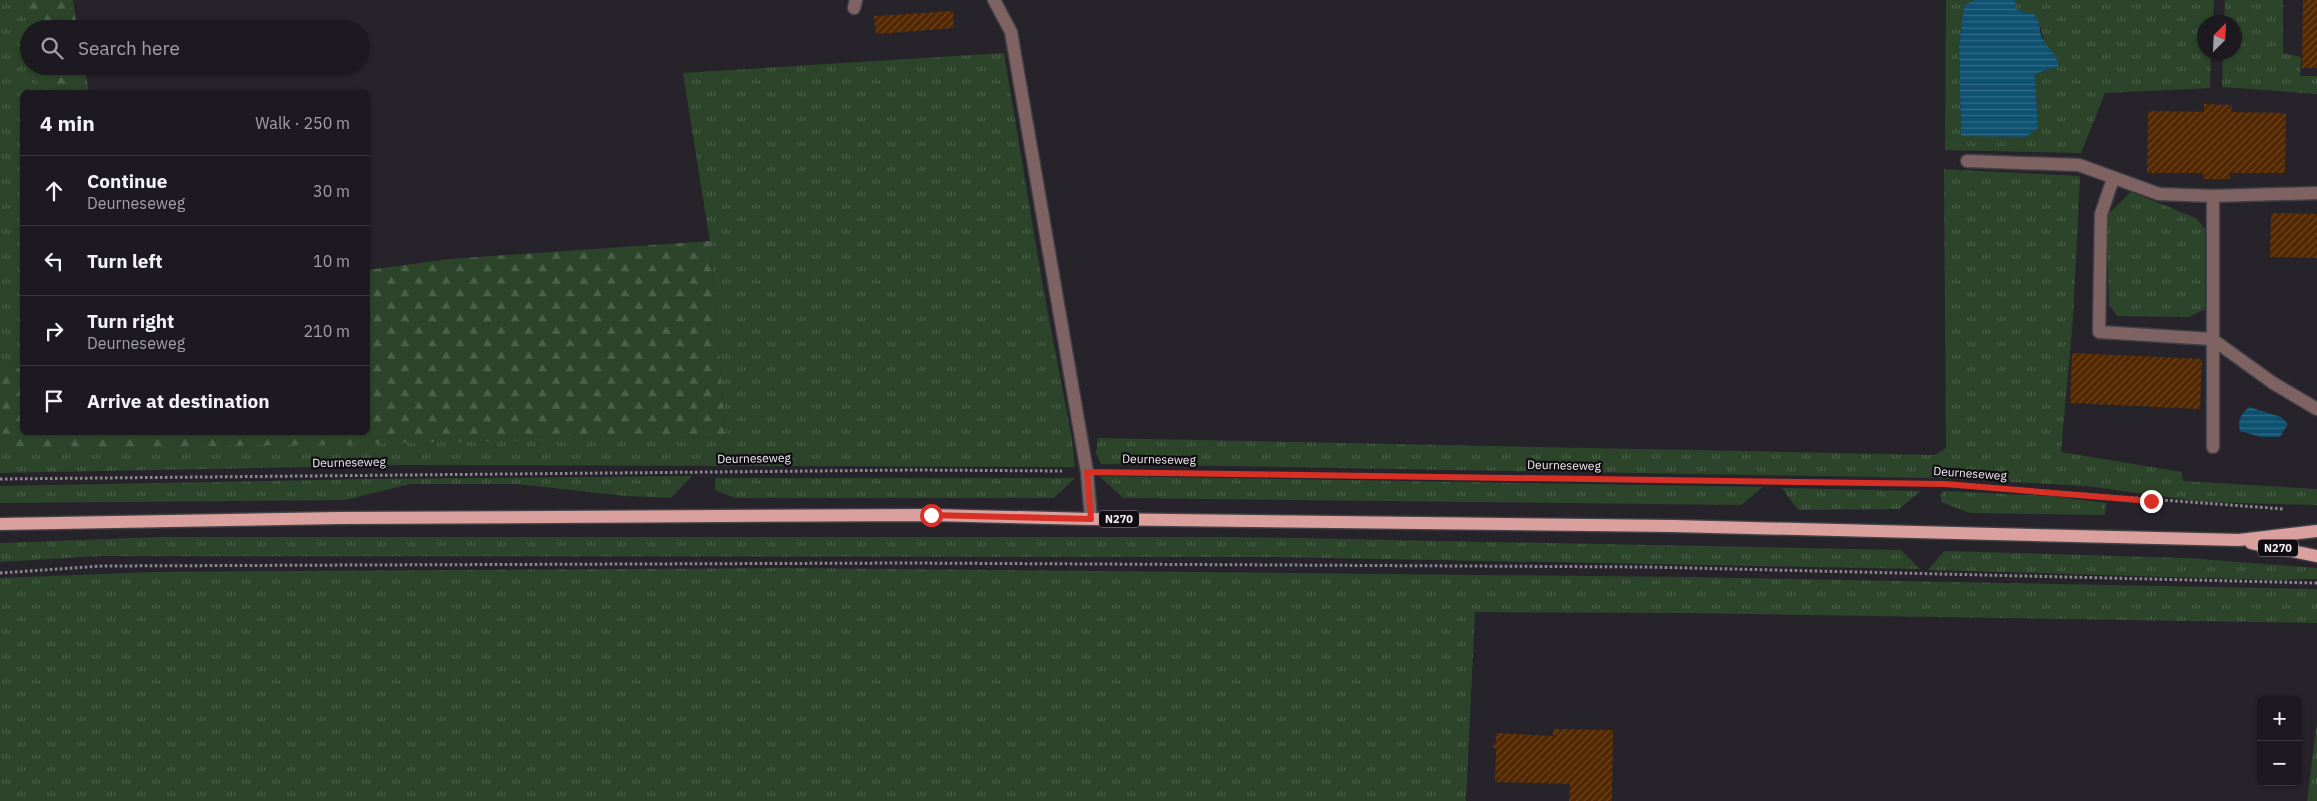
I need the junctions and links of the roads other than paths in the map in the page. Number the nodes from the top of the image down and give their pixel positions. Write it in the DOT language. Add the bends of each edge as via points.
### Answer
graph roads {
  1 [pos="994,0"];
  2 [pos="1967,161"];
  3 [pos="2113,179"];
  4 [pos="2317,193"];
  5 [pos="2213,196"];
  6 [pos="2212,339"];
  7 [pos="2317,409"];
  8 [pos="2213,447"];
  9 [pos="1091,519"];
  10 [pos="0,524"];
  11 [pos="2317,530"];
  12 [pos="2239,540"];
  13 [pos="2317,556"];
  1 -- 9 [label="lane" via="1011,32 1087,472"];
  2 -- 3 [label="lane" via="2079,165"];
  3 -- 5 [label="lane" via="2159,194"];
  3 -- 6 [label="lane" via="2101,214 2099,332"];
  4 -- 5 [label="lane"];
  5 -- 6 [label="lane"];
  6 -- 7 [label="lane" via="2273,384"];
  6 -- 8 [label="lane"];
  9 -- 10 [label="main road, N270" via="917,515 338,518"];
  9 -- 12 [label="main road, N270" via="1673,526"];
  11 -- 12 [label="main road, N270"];
  12 -- 13 [label="main road, N270"];
}
